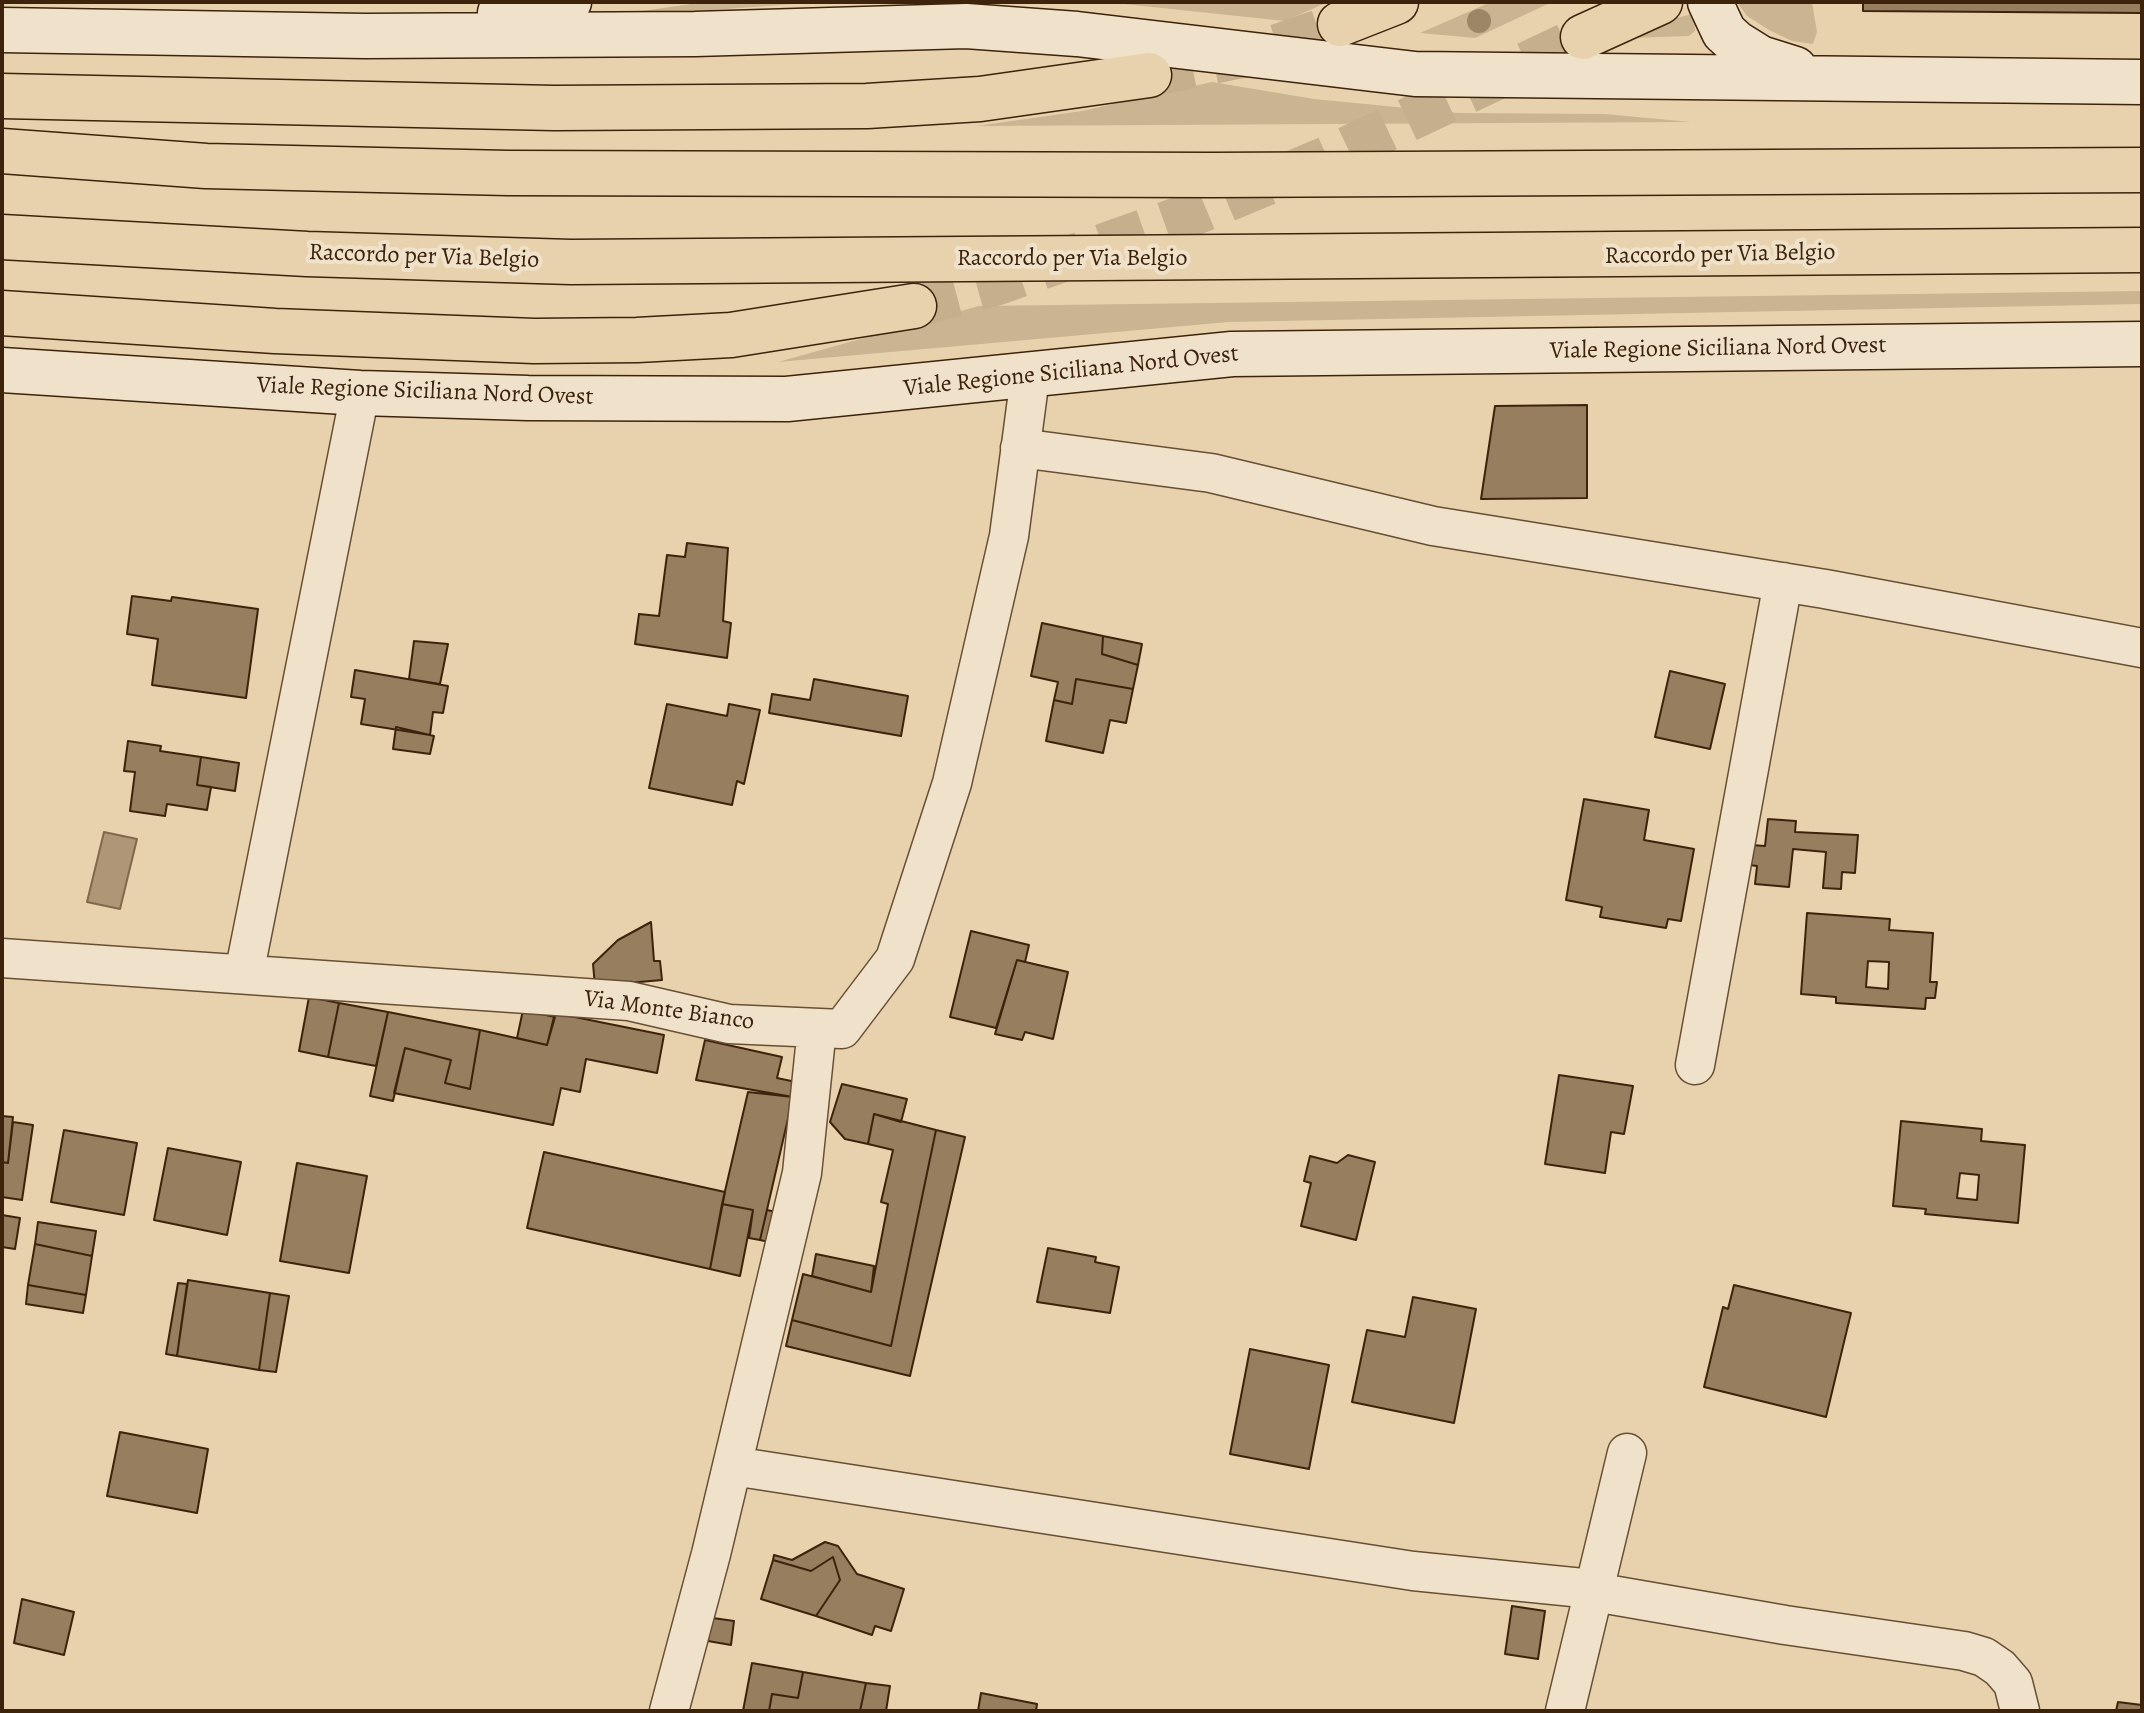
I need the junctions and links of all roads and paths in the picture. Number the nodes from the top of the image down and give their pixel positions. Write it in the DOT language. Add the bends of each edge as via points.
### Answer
graph roads {
  1 [pos="569,2"];
  2 [pos="1396,2"];
  3 [pos="1660,2"];
  4 [pos="1710,2"];
  5 [pos="1340,24"];
  6 [pos="2,30"];
  7 [pos="365,36"];
  8 [pos="1583,37"];
  9 [pos="1149,75"];
  10 [pos="1840,77"];
  11 [pos="2142,82"];
  12 [pos="2,96"];
  13 [pos="2,151"];
  14 [pos="2142,170"];
  15 [pos="2,237"];
  16 [pos="2142,250"];
  17 [pos="914,306"];
  18 [pos="2,313"];
  19 [pos="2142,344"];
  20 [pos="2,370"];
  21 [pos="1030,377"];
  22 [pos="360,393"];
  23 [pos="1020,448"];
  24 [pos="1783,582"];
  25 [pos="2142,648"];
  26 [pos="2,958"];
  27 [pos="244,974"];
  28 [pos="817,1028"];
  29 [pos="1695,1065"];
  30 [pos="1627,1453"];
  31 [pos="733,1466"];
  32 [pos="1593,1589"];
  33 [pos="669,1711"];
  34 [pos="1565,1711"];
  35 [pos="2020,1711"];
  1 -- 7 [label="street"];
  2 -- 5 [label="highway"];
  3 -- 8 [label="highway"];
  4 -- 10 [label="street" via="1724,32 1760,58"];
  6 -- 7 [label="street"];
  7 -- 10 [label="street" via="966,26 1415,74"];
  9 -- 12 [label="highway" via="980,99 867,106 554,108"];
  10 -- 11 [label="street"];
  13 -- 14 [label="highway" via="206,166 508,173"];
  15 -- 16 [label="highway, Raccordo per Via Belgio" via="571,262"];
  17 -- 18 [label="highway" via="731,335 622,340 275,331"];
  19 -- 21 [label="street, Viale Regione Siciliana Nord Ovest" via="1232,354"];
  20 -- 22 [label="street, Viale Regione Siciliana Nord Ovest"];
  21 -- 22 [label="street, Viale Regione Siciliana Nord Ovest" via="787,399"];
  21 -- 23 [label="street, Via Monte Bianco"];
  22 -- 27 [label="street"];
  23 -- 24 [label="street" via="1211,473 1433,526"];
  23 -- 28 [label="street, Via Monte Bianco" via="1009,536 952,783 895,959 842,1029"];
  24 -- 25 [label="street"];
  24 -- 29 [label="street"];
  26 -- 27 [label="street, Via Monte Bianco"];
  27 -- 28 [label="street, Via Monte Bianco" via="629,1001 729,1024"];
  28 -- 31 [label="street" via="802,1173"];
  30 -- 32 [label="street"];
  31 -- 32 [label="street" via="1413,1571"];
  31 -- 33 [label="street"];
  32 -- 34 [label="street"];
  32 -- 35 [label="street" via="1984,1657 2013,1683"];
}
